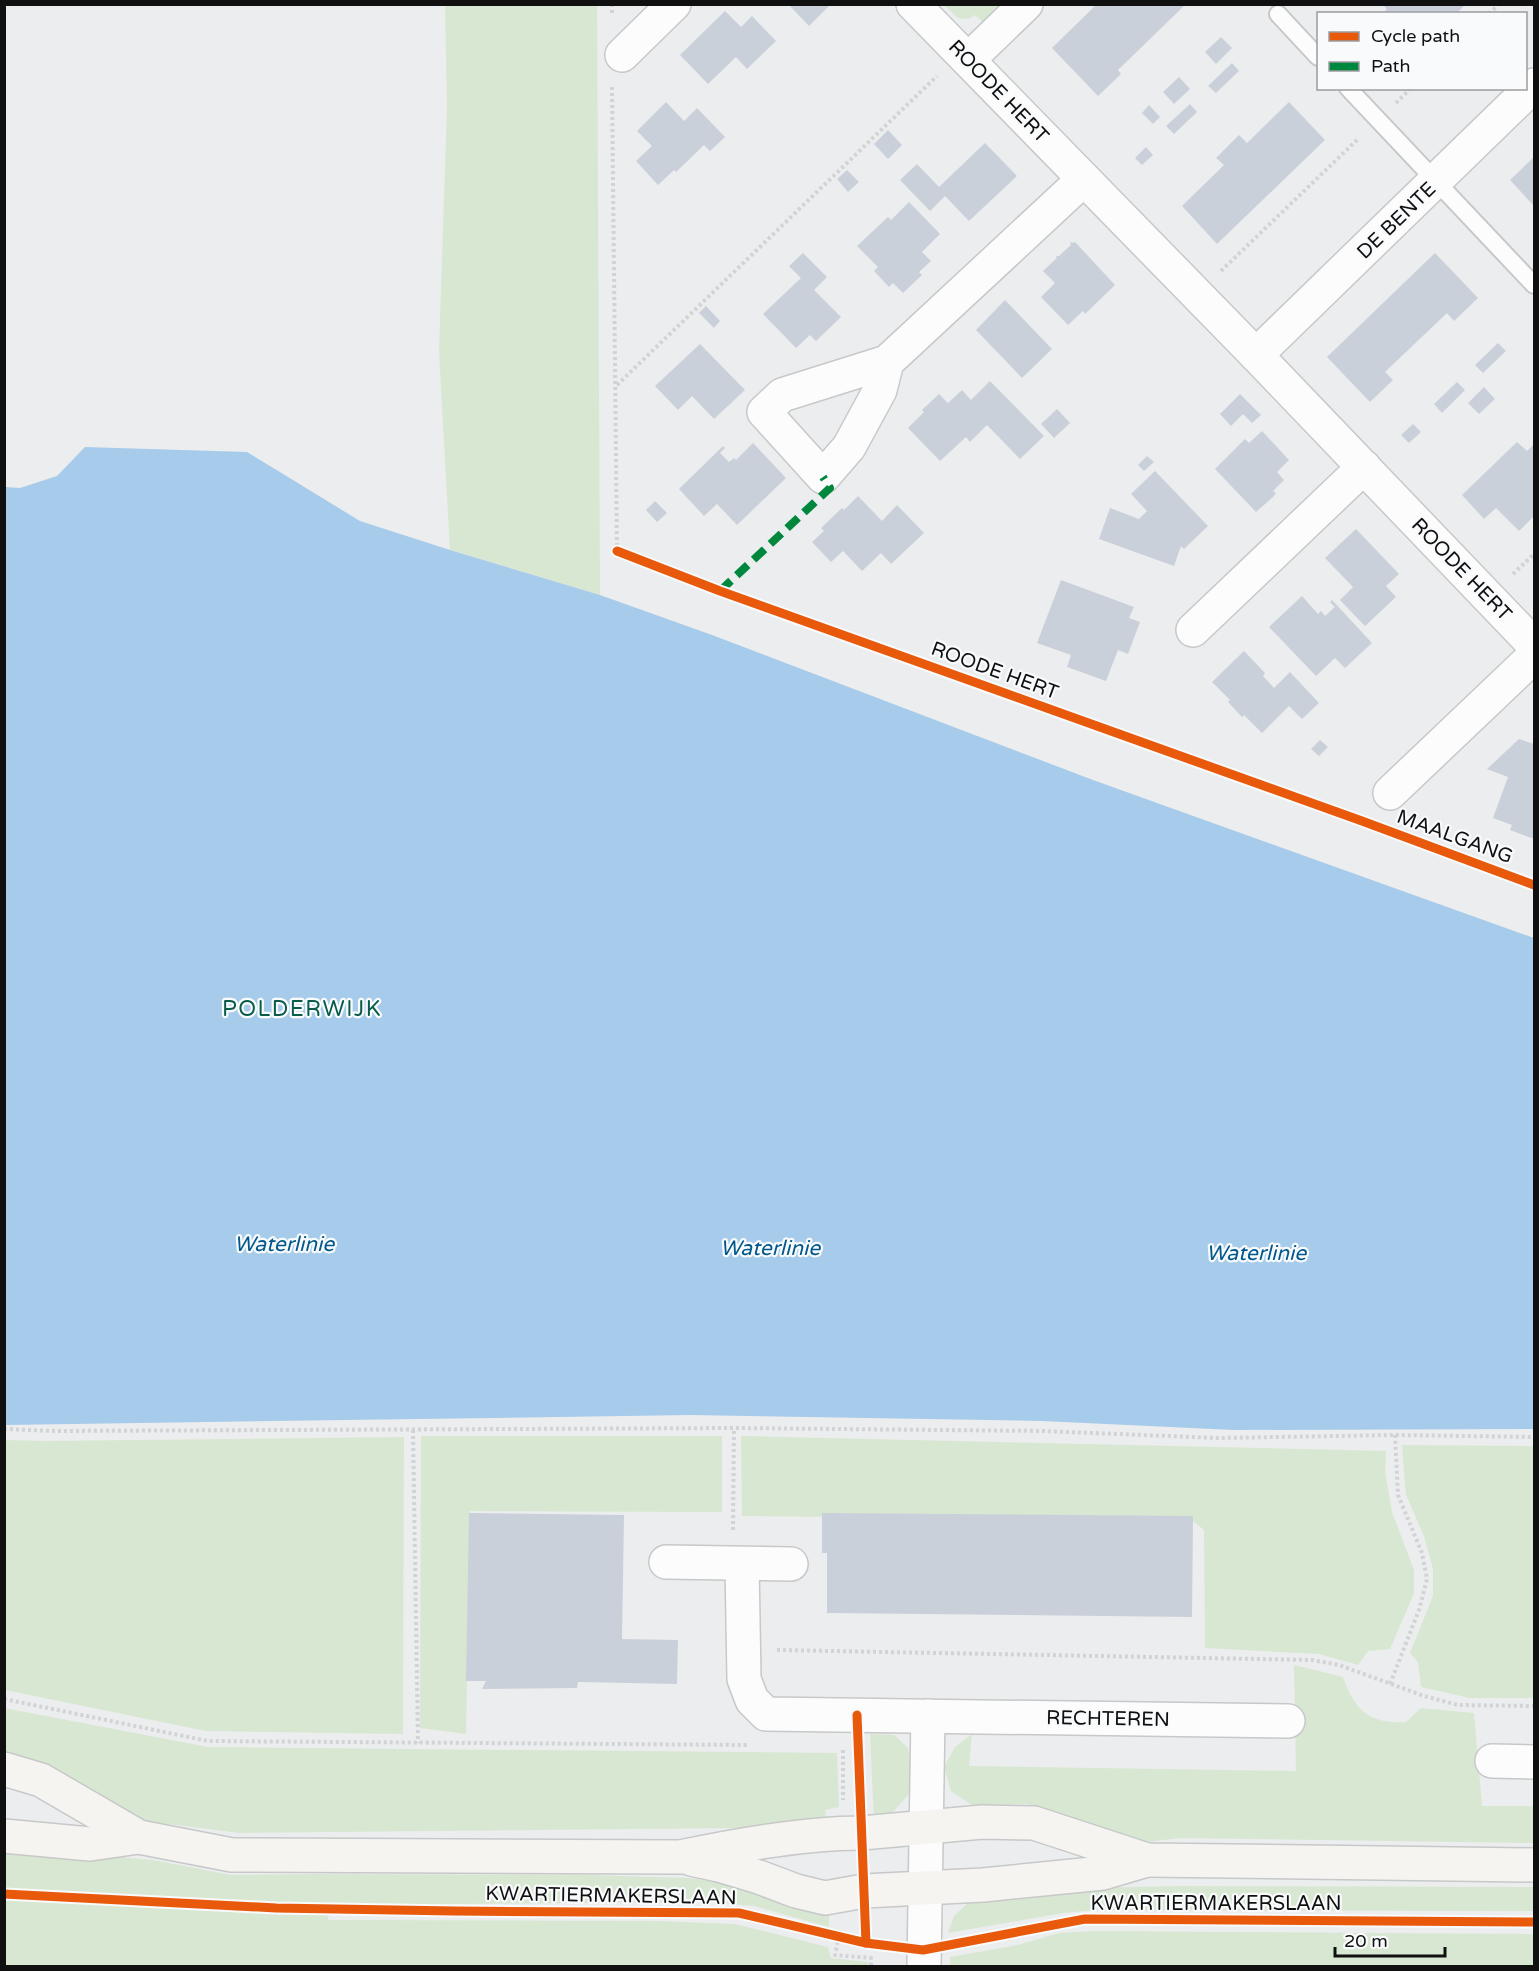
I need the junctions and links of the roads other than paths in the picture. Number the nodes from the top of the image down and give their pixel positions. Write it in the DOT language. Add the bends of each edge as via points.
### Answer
graph roads {
  1 [pos="674,4"];
  2 [pos="913,4"];
  3 [pos="1026,4"];
  4 [pos="1278,14"];
  5 [pos="615,54"];
  6 [pos="965,56"];
  7 [pos="1317,56"];
  8 [pos="1534,85"];
  9 [pos="1350,90"];
  10 [pos="1084,178"];
  11 [pos="1437,181"];
  12 [pos="1534,285"];
  13 [pos="1256,355"];
  14 [pos="887,362"];
  15 [pos="1364,467"];
  16 [pos="1193,630"];
  17 [pos="1534,645"];
  18 [pos="1534,656"];
  19 [pos="1390,793"];
  20 [pos="666,1562"];
  21 [pos="737,1564"];
  22 [pos="790,1564"];
  23 [pos="928,1716"];
  24 [pos="1288,1721"];
  25 [pos="1492,1761"];
  26 [pos="1534,1762"];
  27 [pos="4,1769"];
  28 [pos="927,1826"];
  29 [pos="4,1836"];
  30 [pos="139,1837"];
  31 [pos="680,1857"];
  32 [pos="1147,1860"];
  33 [pos="1534,1865"];
  34 [pos="925,1887"];
  35 [pos="924,1966"];
  1 -- 5 [label="street"];
  2 -- 6 [label="street, ROODE HERT"];
  3 -- 6 [label="street"];
  4 -- 7 [label="lane"];
  6 -- 10 [label="street, ROODE HERT"];
  8 -- 11 [label="street, DE BENTE"];
  9 -- 11 [label="lane"];
  10 -- 13 [label="street, ROODE HERT"];
  10 -- 14 [label="street"];
  11 -- 12 [label="lane"];
  11 -- 13 [label="street, DE BENTE"];
  13 -- 15 [label="street, ROODE HERT"];
  15 -- 16 [label="street"];
  15 -- 17 [label="street, ROODE HERT"];
  18 -- 19 [label="street"];
  20 -- 21 [label="street"];
  21 -- 22 [label="street"];
  21 -- 23 [label="street, RECHTEREN" via="744,1679 752,1700 766,1714"];
  23 -- 24 [label="street, RECHTEREN"];
  23 -- 28 [label="street"];
  25 -- 26 [label="street"];
  27 -- 30 [label="main road, KWARTIERMAKERSLAAN" via="41,1780"];
  28 -- 31 [label="main road, KWARTIERMAKERSLAAN" via="738,1845"];
  28 -- 32 [label="main road, KWARTIERMAKERSLAAN" via="1034,1823"];
  28 -- 34 [label="street"];
  29 -- 30 [label="main road, KWARTIERMAKERSLAAN" via="90,1844"];
  30 -- 31 [label="main road, KWARTIERMAKERSLAAN" via="232,1856"];
  31 -- 34 [label="main road, KWARTIERMAKERSLAAN" via="825,1898"];
  32 -- 33 [label="main road, KWARTIERMAKERSLAAN"];
  32 -- 34 [label="main road, KWARTIERMAKERSLAAN" via="1103,1873"];
  34 -- 35 [label="street"];
}
